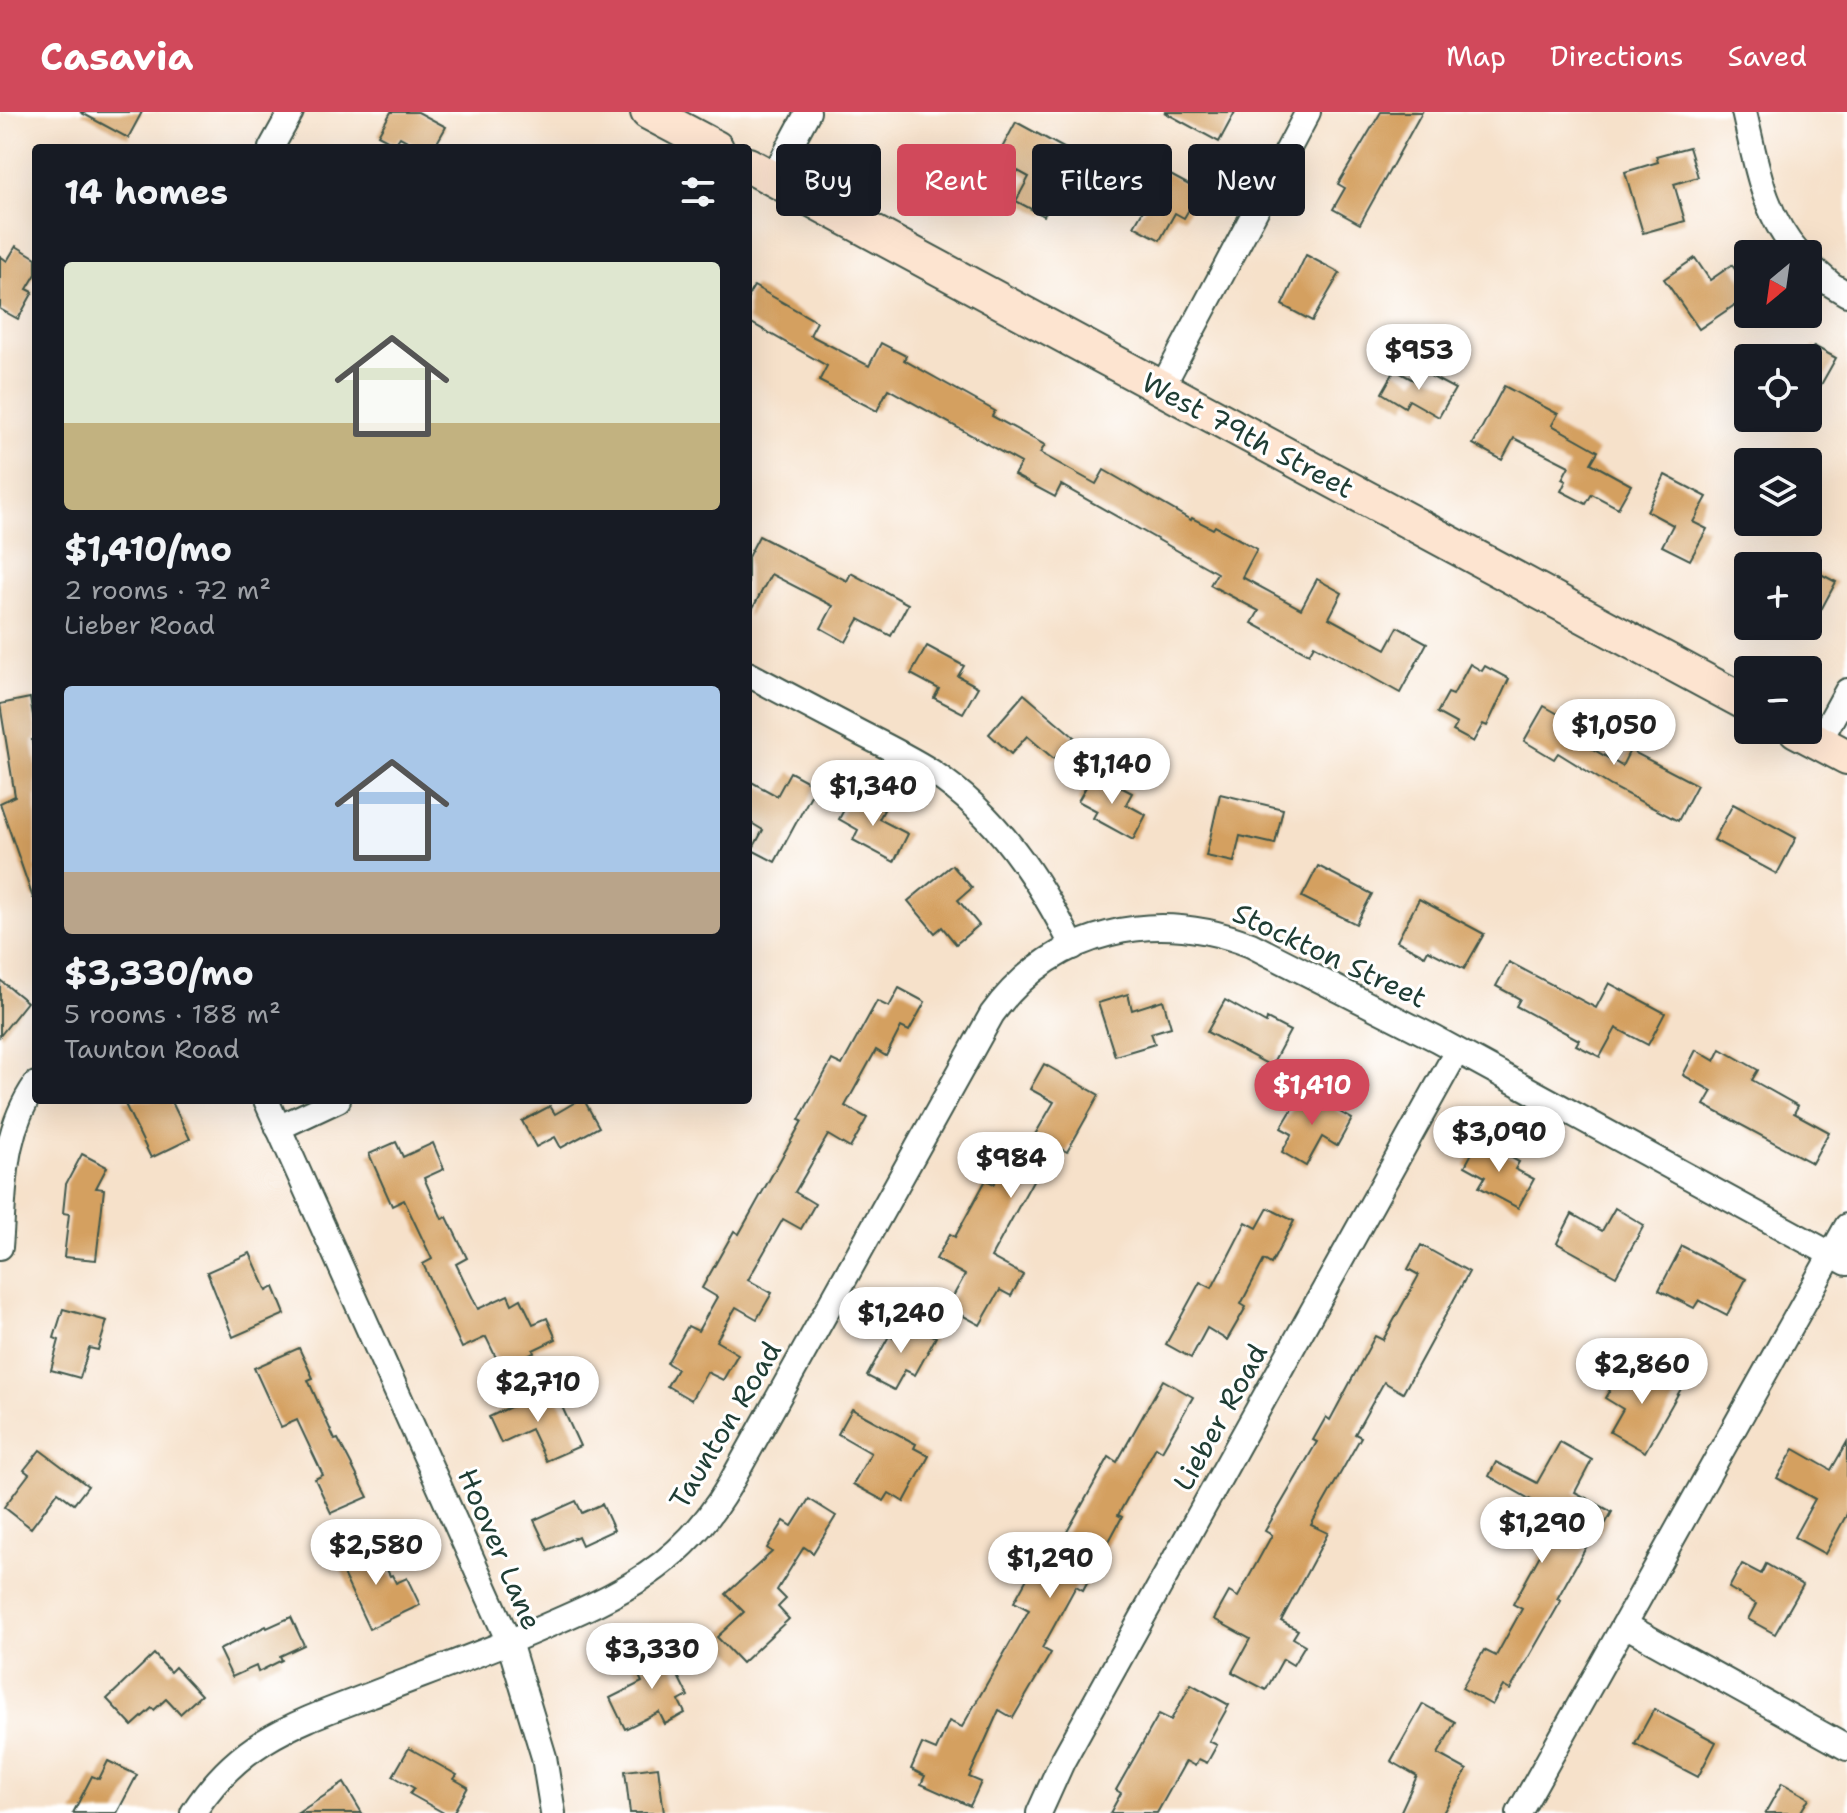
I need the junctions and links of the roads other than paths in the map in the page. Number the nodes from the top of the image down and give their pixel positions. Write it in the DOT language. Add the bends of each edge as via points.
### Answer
graph roads {
  1 [pos="291,112"];
  2 [pos="648,112"];
  3 [pos="808,112"];
  4 [pos="1308,112"];
  5 [pos="1744,112"];
  6 [pos="273,144"];
  7 [pos="708,144"];
  8 [pos="760,172"];
  9 [pos="1789,240"];
  10 [pos="1822,276"];
  11 [pos="1847,294"];
  12 [pos="1161,389"];
  13 [pos="752,676"];
  14 [pos="1847,691"];
  15 [pos="1734,696"];
  16 [pos="1822,741"];
  17 [pos="1073,947"];
  18 [pos="1457,1051"];
  19 [pos="32,1091"];
  20 [pos="268,1104"];
  21 [pos="329,1104"];
  22 [pos="278,1128"];
  23 [pos="1847,1226"];
  24 [pos="0,1247"];
  25 [pos="1839,1259"];
  26 [pos="1625,1625"];
  27 [pos="509,1642"];
  28 [pos="1847,1748"];
  29 [pos="193,1813"];
  30 [pos="553,1813"];
  31 [pos="1039,1813"];
  32 [pos="1519,1813"];
  1 -- 6 [label="street"];
  2 -- 7 [label="main road"];
  3 -- 8 [label="street"];
  4 -- 12 [label="street"];
  5 -- 9 [label="street" via="1765,198"];
  8 -- 12 [label="main road, West 79th Street"];
  10 -- 11 [label="street"];
  12 -- 15 [label="main road, West 79th Street"];
  13 -- 17 [label="street" via="933,773 968,801 1029,869"];
  14 -- 16 [label="street"];
  17 -- 18 [label="street, Stockton Street" via="1139,927 1219,933"];
  17 -- 27 [label="street, Taunton Road" via="1016,986 985,1024 711,1514 682,1547 630,1588"];
  18 -- 25 [label="street, Stockton Street"];
  18 -- 31 [label="street, Lieber Road" via="1062,1762"];
  19 -- 24 [label="street" via="7,1150"];
  20 -- 22 [label="street, Hoover Lane"];
  21 -- 22 [label="street"];
  22 -- 27 [label="street, Hoover Lane"];
  23 -- 25 [label="street"];
  25 -- 26 [label="street"];
  26 -- 28 [label="street"];
  26 -- 32 [label="street"];
  27 -- 29 [label="street, Taunton Road" via="270,1736 224,1772"];
  27 -- 30 [label="street, Hoover Lane" via="544,1757"];
}
